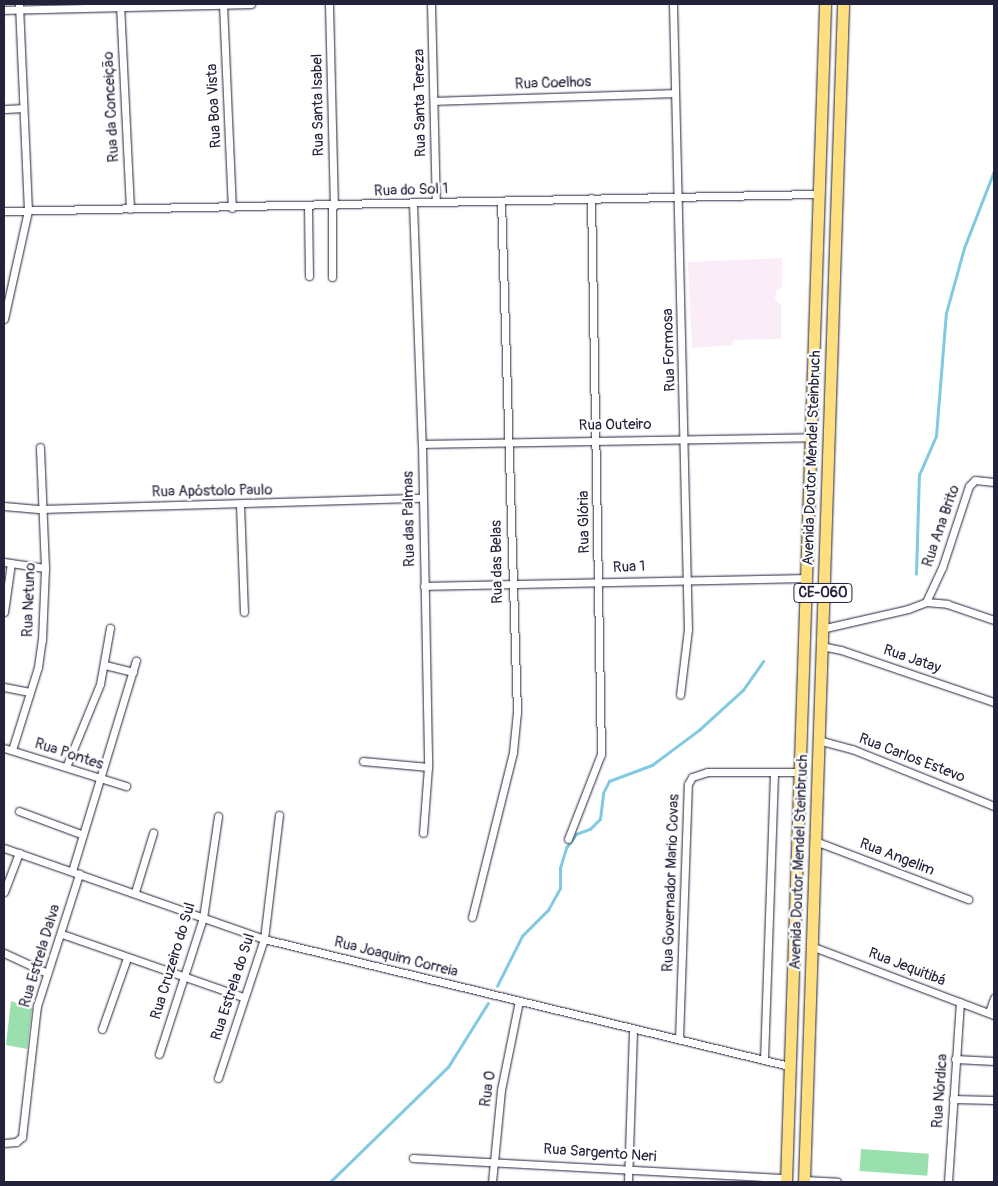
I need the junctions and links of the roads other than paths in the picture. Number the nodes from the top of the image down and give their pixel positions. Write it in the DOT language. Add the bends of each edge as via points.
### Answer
graph roads {
  1 [pos="223,4"];
  2 [pos="251,4"];
  3 [pos="329,4"];
  4 [pos="431,4"];
  5 [pos="673,4"];
  6 [pos="825,4"];
  7 [pos="843,4"];
  8 [pos="120,5"];
  9 [pos="19,7"];
  10 [pos="4,10"];
  11 [pos="674,93"];
  12 [pos="434,101"];
  13 [pos="21,108"];
  14 [pos="4,109"];
  15 [pos="818,194"];
  16 [pos="678,196"];
  17 [pos="591,198"];
  18 [pos="501,201"];
  19 [pos="436,202"];
  20 [pos="413,204"];
  21 [pos="308,206"];
  22 [pos="333,206"];
  23 [pos="232,208"];
  24 [pos="130,209"];
  25 [pos="28,211"];
  26 [pos="4,212"];
  27 [pos="309,276"];
  28 [pos="332,277"];
  29 [pos="4,319"];
  30 [pos="810,437"];
  31 [pos="685,438"];
  32 [pos="597,439"];
  33 [pos="509,443"];
  34 [pos="422,444"];
  35 [pos="40,447"];
  36 [pos="994,482"];
  37 [pos="422,498"];
  38 [pos="240,504"];
  39 [pos="4,506"];
  40 [pos="41,509"];
  41 [pos="7,562"];
  42 [pos="45,568"];
  43 [pos="805,578"];
  44 [pos="687,579"];
  45 [pos="599,582"];
  46 [pos="511,584"];
  47 [pos="424,586"];
  48 [pos="926,602"];
  49 [pos="4,612"];
  50 [pos="244,612"];
  51 [pos="994,620"];
  52 [pos="110,628"];
  53 [pos="821,629"];
  54 [pos="821,646"];
  55 [pos="136,660"];
  56 [pos="105,666"];
  57 [pos="133,672"];
  58 [pos="4,687"];
  59 [pos="30,692"];
  60 [pos="680,695"];
  61 [pos="994,702"];
  62 [pos="818,740"];
  63 [pos="8,749"];
  64 [pos="363,761"];
  65 [pos="66,767"];
  66 [pos="428,767"];
  67 [pos="774,772"];
  68 [pos="799,772"];
  69 [pos="99,777"];
  70 [pos="126,786"];
  71 [pos="994,806"];
  72 [pos="19,810"];
  73 [pos="278,815"];
  74 [pos="218,816"];
  75 [pos="153,833"];
  76 [pos="423,833"];
  77 [pos="81,834"];
  78 [pos="568,839"];
  79 [pos="815,840"];
  80 [pos="4,848"];
  81 [pos="19,853"];
  82 [pos="76,873"];
  83 [pos="4,892"];
  84 [pos="135,892"];
  85 [pos="968,899"];
  86 [pos="472,917"];
  87 [pos="203,918"];
  88 [pos="62,934"];
  89 [pos="264,939"];
  90 [pos="811,946"];
  91 [pos="4,953"];
  92 [pos="127,958"];
  93 [pos="47,973"];
  94 [pos="184,976"];
  95 [pos="243,997"];
  96 [pos="994,998"];
  97 [pos="519,1001"];
  98 [pos="960,1002"];
  99 [pos="991,1014"];
  100 [pos="102,1028"];
  101 [pos="633,1029"];
  102 [pos="679,1039"];
  103 [pos="159,1054"];
  104 [pos="955,1059"];
  105 [pos="764,1060"];
  106 [pos="994,1061"];
  107 [pos="789,1066"];
  108 [pos="218,1078"];
  109 [pos="953,1099"];
  110 [pos="994,1100"];
  111 [pos="4,1143"];
  112 [pos="413,1158"];
  113 [pos="493,1160"];
  114 [pos="628,1169"];
  115 [pos="786,1180"];
  116 [pos="804,1181"];
  117 [pos="492,1182"];
  118 [pos="628,1182"];
  119 [pos="838,1182"];
  120 [pos="948,1182"];
  1 -- 2 [label="street"];
  1 -- 8 [label="street"];
  1 -- 23 [label="street, Rua Boa Vista"];
  3 -- 22 [label="street, Rua Santa Isabel"];
  4 -- 12 [label="street, Rua Santa Tereza"];
  5 -- 11 [label="street, Rua Formosa"];
  6 -- 15 [label="highway, Avenida Doutor Mendel Steinbruch / CE-060"];
  7 -- 53 [label="highway, Avenida Doutor Mendel Steinbruch / CE-060"];
  8 -- 9 [label="street"];
  8 -- 24 [label="street, Rua da Conceição"];
  9 -- 10 [label="street"];
  9 -- 13 [label="street"];
  11 -- 12 [label="street, Rua Coelhos"];
  11 -- 16 [label="street, Rua Formosa"];
  12 -- 19 [label="street, Rua Santa Tereza"];
  13 -- 14 [label="street"];
  13 -- 25 [label="street"];
  15 -- 16 [label="street, Rua do Sol 1"];
  15 -- 30 [label="highway, Avenida Doutor Mendel Steinbruch / CE-060"];
  16 -- 17 [label="street, Rua do Sol 1"];
  16 -- 31 [label="street, Rua Formosa"];
  17 -- 18 [label="street, Rua do Sol 1"];
  17 -- 32 [label="street, Rua Glória"];
  18 -- 19 [label="street, Rua do Sol 1"];
  18 -- 33 [label="street, Rua das Belas"];
  19 -- 20 [label="street, Rua do Sol 1"];
  20 -- 22 [label="street, Rua do Sol 1"];
  20 -- 34 [label="street, Rua das Palmas"];
  21 -- 22 [label="street, Rua do Sol 1"];
  21 -- 23 [label="street, Rua do Sol 1"];
  21 -- 27 [label="street"];
  22 -- 28 [label="street, Rua Santa Isabel"];
  23 -- 24 [label="street, Rua do Sol 1"];
  24 -- 25 [label="street, Rua do Sol 1"];
  25 -- 26 [label="street, Rua do Sol 1"];
  25 -- 29 [label="street"];
  30 -- 31 [label="street, Rua Outeiro"];
  30 -- 43 [label="highway, Avenida Doutor Mendel Steinbruch / CE-060"];
  31 -- 32 [label="street, Rua Outeiro"];
  31 -- 44 [label="street, Rua Formosa"];
  32 -- 33 [label="street, Rua Outeiro"];
  32 -- 45 [label="street, Rua Glória"];
  33 -- 34 [label="street, Rua Outeiro"];
  33 -- 46 [label="street, Rua das Belas"];
  34 -- 37 [label="street, Rua das Palmas"];
  35 -- 40 [label="street, Rua Netuno"];
  36 -- 48 [label="street, Rua Ana Brito" via="975,480 968,486 942,568"];
  37 -- 38 [label="street, Rua Apóstolo Paulo"];
  37 -- 47 [label="street, Rua das Palmas"];
  38 -- 40 [label="street, Rua Apóstolo Paulo"];
  38 -- 50 [label="street"];
  39 -- 40 [label="street, Rua Apóstolo Paulo"];
  40 -- 42 [label="street, Rua Netuno"];
  41 -- 42 [label="street"];
  41 -- 49 [label="street"];
  42 -- 59 [label="street, Rua Netuno" via="42,640"];
  43 -- 44 [label="street, Rua 1"];
  43 -- 68 [label="highway, Avenida Doutor Mendel Steinbruch / CE-060"];
  44 -- 45 [label="street, Rua 1"];
  44 -- 60 [label="street, Rua Formosa" via="687,649"];
  45 -- 46 [label="street, Rua 1"];
  45 -- 78 [label="street, Rua Glória" via="601,754"];
  46 -- 47 [label="street, Rua 1"];
  46 -- 86 [label="street, Rua das Belas" via="516,732"];
  47 -- 66 [label="street, Rua das Palmas"];
  48 -- 51 [label="street" via="947,604"];
  48 -- 53 [label="street" via="908,610"];
  52 -- 56 [label="street"];
  53 -- 54 [label="highway, Avenida Doutor Mendel Steinbruch / CE-060"];
  54 -- 61 [label="street, Rua Jatay" via="842,650"];
  54 -- 62 [label="highway, Avenida Doutor Mendel Steinbruch / CE-060"];
  55 -- 57 [label="street, Rua Estrela Dalva"];
  56 -- 57 [label="street"];
  56 -- 65 [label="street" via="88,720"];
  57 -- 69 [label="street, Rua Estrela Dalva"];
  58 -- 59 [label="street"];
  59 -- 63 [label="street, Rua Netuno"];
  62 -- 71 [label="street, Rua Carlos Estevo" via="852,749"];
  62 -- 79 [label="highway, Avenida Doutor Mendel Steinbruch / CE-060"];
  63 -- 65 [label="street, Rua Pontes"];
  64 -- 66 [label="street"];
  65 -- 69 [label="street, Rua Pontes"];
  66 -- 76 [label="street, Rua das Palmas"];
  67 -- 68 [label="street, Rua Governador Mario Covas"];
  67 -- 102 [label="street, Rua Governador Mario Covas" via="698,773 688,784"];
  67 -- 105 [label="street"];
  68 -- 107 [label="highway, Avenida Doutor Mendel Steinbruch / CE-060"];
  69 -- 70 [label="street, Rua Pontes"];
  69 -- 77 [label="street, Rua Estrela Dalva"];
  72 -- 77 [label="street"];
  73 -- 89 [label="street, Rua Estrela do Sul"];
  74 -- 87 [label="street, Rua Cruzeiro do Sul"];
  75 -- 84 [label="street"];
  77 -- 82 [label="street, Rua Estrela Dalva"];
  79 -- 85 [label="street, Rua Angelim"];
  79 -- 90 [label="highway, Avenida Doutor Mendel Steinbruch / CE-060"];
  80 -- 81 [label="street, Rua Joaquim Correia"];
  81 -- 82 [label="street, Rua Joaquim Correia"];
  81 -- 83 [label="street"];
  82 -- 84 [label="street, Rua Joaquim Correia"];
  82 -- 88 [label="street, Rua Estrela Dalva"];
  84 -- 87 [label="street, Rua Joaquim Correia"];
  87 -- 89 [label="street, Rua Joaquim Correia"];
  87 -- 94 [label="street, Rua Cruzeiro do Sul"];
  88 -- 92 [label="street"];
  88 -- 93 [label="street, Rua Estrela Dalva"];
  89 -- 95 [label="street, Rua Estrela do Sul"];
  89 -- 97 [label="street, Rua Joaquim Correia"];
  90 -- 98 [label="street, Rua Jequitibá"];
  90 -- 116 [label="highway, Avenida Doutor Mendel Steinbruch / CE-060"];
  91 -- 93 [label="street"];
  92 -- 94 [label="street"];
  92 -- 100 [label="street"];
  93 -- 111 [label="street, Rua Estrela Dalva" via="34,1022 22,1137 16,1142"];
  94 -- 95 [label="street"];
  94 -- 103 [label="street, Rua Cruzeiro do Sul"];
  95 -- 108 [label="street, Rua Estrela do Sul"];
  96 -- 99 [label="street"];
  97 -- 101 [label="street, Rua Joaquim Correia"];
  97 -- 113 [label="street, Rua O" via="501,1090"];
  98 -- 99 [label="street, Rua Jequitibá"];
  98 -- 104 [label="street, Rua Nórdica"];
  101 -- 102 [label="street, Rua Joaquim Correia"];
  101 -- 114 [label="street"];
  102 -- 105 [label="street, Rua Joaquim Correia"];
  104 -- 106 [label="street"];
  104 -- 109 [label="street, Rua Nórdica"];
  105 -- 107 [label="street, Rua Joaquim Correia"];
  107 -- 115 [label="highway, Avenida Doutor Mendel Steinbruch / CE-060"];
  109 -- 110 [label="street"];
  109 -- 120 [label="street, Rua Nórdica"];
  112 -- 113 [label="street, Rua Sargento Neri"];
  113 -- 114 [label="street, Rua Sargento Neri"];
  113 -- 117 [label="street, Rua O"];
  114 -- 115 [label="street, Rua Sargento Neri"];
  114 -- 118 [label="street"];
  116 -- 119 [label="street"];
}
